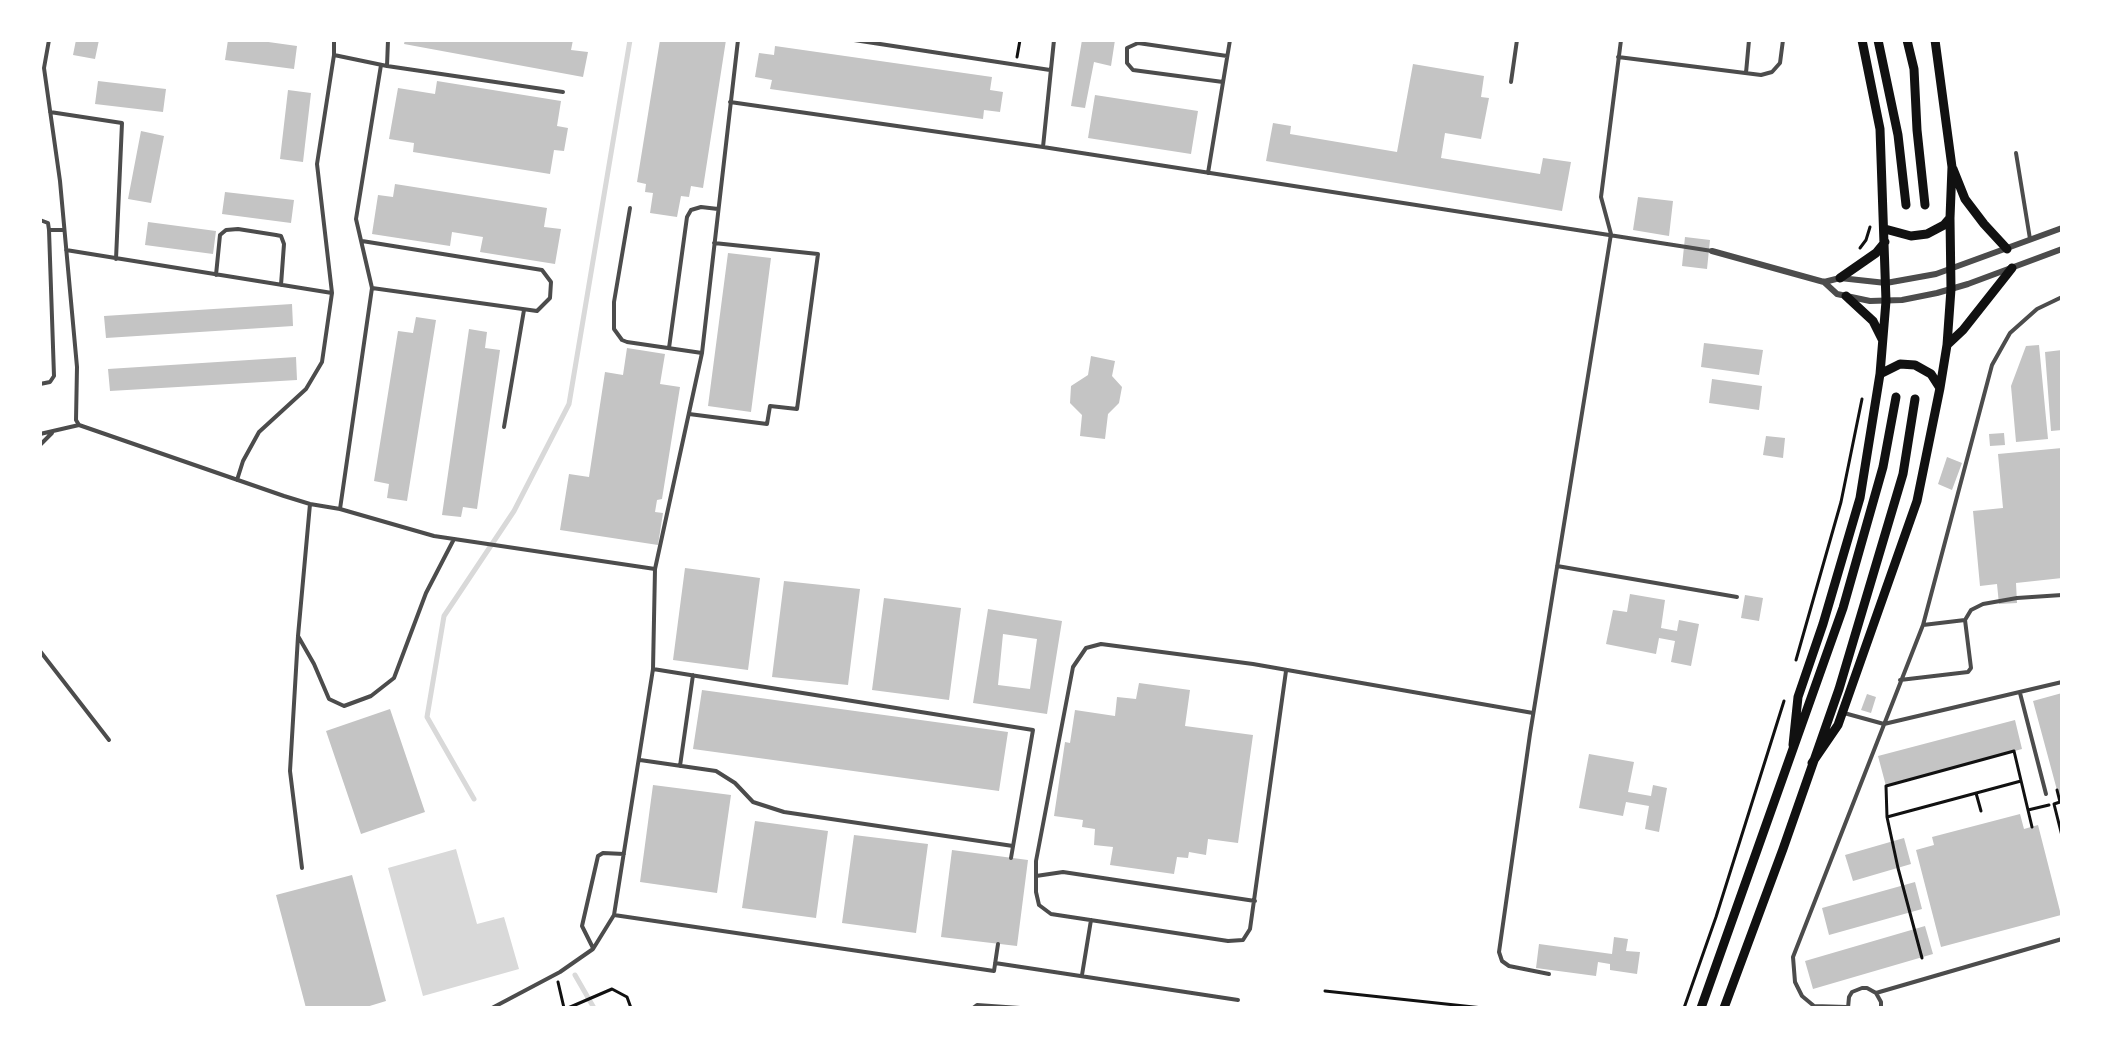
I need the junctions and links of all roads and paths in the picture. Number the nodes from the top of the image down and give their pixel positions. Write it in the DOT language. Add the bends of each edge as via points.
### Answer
graph roads {
  1 [pos="49,40"];
  2 [pos="334,40"];
  3 [pos="388,40"];
  4 [pos="738,40"];
  5 [pos="854,40"];
  6 [pos="1020,40"];
  7 [pos="1054,40"];
  8 [pos="1230,40"];
  9 [pos="1517,40"];
  10 [pos="1621,40"];
  11 [pos="1749,40"];
  12 [pos="1783,40"];
  13 [pos="1862,40"];
  14 [pos="1878,40"];
  15 [pos="1907,40"];
  16 [pos="1935,40"];
  17 [pos="886,43"];
  18 [pos="334,55"];
  19 [pos="1227,56"];
  20 [pos="1618,57"];
  21 [pos="381,65"];
  22 [pos="1016,65"];
  23 [pos="387,66"];
  24 [pos="1050,70"];
  25 [pos="1746,73"];
  26 [pos="1223,82"];
  27 [pos="1511,82"];
  28 [pos="563,92"];
  29 [pos="730,102"];
  30 [pos="50,112"];
  31 [pos="1043,147"];
  32 [pos="2016,153"];
  33 [pos="1952,167"];
  34 [pos="1208,173"];
  35 [pos="1906,205"];
  36 [pos="1925,205"];
  37 [pos="630,208"];
  38 [pos="718,209"];
  39 [pos="1950,218"];
  40 [pos="40,220"];
  41 [pos="1872,222"];
  42 [pos="2061,228"];
  43 [pos="1885,229"];
  44 [pos="49,230"];
  45 [pos="64,230"];
  46 [pos="1611,234"];
  47 [pos="2030,240"];
  48 [pos="362,241"];
  49 [pos="1885,242"];
  50 [pos="714,243"];
  51 [pos="2007,249"];
  52 [pos="2061,249"];
  53 [pos="66,250"];
  54 [pos="1712,251"];
  55 [pos="1857,251"];
  56 [pos="116,259"];
  57 [pos="2012,268"];
  58 [pos="1952,269"];
  59 [pos="216,275"];
  60 [pos="1840,278"];
  61 [pos="1824,282"];
  62 [pos="1886,284"];
  63 [pos="280,285"];
  64 [pos="372,288"];
  65 [pos="1951,289"];
  66 [pos="332,292"];
  67 [pos="1846,296"];
  68 [pos="2061,297"];
  69 [pos="1886,301"];
  70 [pos="524,310"];
  71 [pos="1883,341"];
  72 [pos="1947,345"];
  73 [pos="669,348"];
  74 [pos="702,353"];
  75 [pos="1880,374"];
  76 [pos="40,384"];
  77 [pos="1940,388"];
  78 [pos="1862,395"];
  79 [pos="1896,397"];
  80 [pos="1915,399"];
  81 [pos="689,414"];
  82 [pos="80,425"];
  83 [pos="504,427"];
  84 [pos="53,432"];
  85 [pos="40,434"];
  86 [pos="40,445"];
  87 [pos="237,480"];
  88 [pos="310,504"];
  89 [pos="340,509"];
  90 [pos="453,539"];
  91 [pos="1557,566"];
  92 [pos="655,569"];
  93 [pos="2061,595"];
  94 [pos="1737,597"];
  95 [pos="1965,620"];
  96 [pos="1923,625"];
  97 [pos="298,636"];
  98 [pos="40,651"];
  99 [pos="1796,661"];
  100 [pos="653,669"];
  101 [pos="1286,671"];
  102 [pos="693,675"];
  103 [pos="1900,680"];
  104 [pos="2061,682"];
  105 [pos="2020,693"];
  106 [pos="1786,694"];
  107 [pos="1533,713"];
  108 [pos="1843,713"];
  109 [pos="1884,724"];
  110 [pos="109,740"];
  111 [pos="1793,744"];
  112 [pos="640,760"];
  113 [pos="1812,763"];
  114 [pos="680,766"];
  115 [pos="2054,779"];
  116 [pos="2021,781"];
  117 [pos="1976,793"];
  118 [pos="2046,794"];
  119 [pos="2054,804"];
  120 [pos="2028,810"];
  121 [pos="1982,811"];
  122 [pos="1887,817"];
  123 [pos="2032,827"];
  124 [pos="2061,836"];
  125 [pos="1013,846"];
  126 [pos="624,855"];
  127 [pos="1011,858"];
  128 [pos="302,868"];
  129 [pos="1036,876"];
  130 [pos="1255,901"];
  131 [pos="614,915"];
  132 [pos="1091,919"];
  133 [pos="2061,939"];
  134 [pos="998,944"];
  135 [pos="593,949"];
  136 [pos="1922,958"];
  137 [pos="995,963"];
  138 [pos="1549,974"];
  139 [pos="555,975"];
  140 [pos="1082,975"];
  141 [pos="1325,990"];
  142 [pos="1876,993"];
  143 [pos="1238,1000"];
  144 [pos="1847,1007"];
  145 [pos="492,1008"];
  146 [pos="566,1008"];
  147 [pos="631,1008"];
  148 [pos="973,1008"];
  149 [pos="1020,1008"];
  150 [pos="1483,1008"];
  151 [pos="1684,1008"];
  152 [pos="1701,1008"];
  153 [pos="1724,1008"];
  154 [pos="1881,1008"];
  1 -- 30 [label="lane" via="44,68"];
  2 -- 18 [label="lane"];
  3 -- 23 [label="lane"];
  4 -- 29 [label="lane"];
  5 -- 17 [label="lane"];
  6 -- 22 [label="path"];
  7 -- 24 [label="lane"];
  8 -- 19 [label="lane"];
  9 -- 27 [label="lane"];
  10 -- 20 [label="lane"];
  11 -- 25 [label="lane"];
  12 -- 25 [label="lane" via="1780,63 1772,72"];
  13 -- 43 [label="main road" via="1880,129"];
  14 -- 35 [label="main road" via="1898,135"];
  15 -- 36 [label="main road" via="1914,69"];
  16 -- 33 [label="main road"];
  17 -- 22 [label="lane"];
  18 -- 21 [label="lane"];
  18 -- 66 [label="lane" via="317,164"];
  19 -- 26 [label="lane"];
  19 -- 26 [label="lane" via="1138,43 1128,48 1126,63 1133,70"];
  20 -- 25 [label="lane"];
  20 -- 46 [label="lane" via="1601,197"];
  21 -- 23 [label="lane"];
  21 -- 48 [label="lane" via="356,219"];
  22 -- 24 [label="lane"];
  23 -- 28 [label="lane"];
  24 -- 31 [label="lane"];
  26 -- 34 [label="lane"];
  29 -- 31 [label="lane"];
  29 -- 38 [label="lane"];
  30 -- 45 [label="lane"];
  30 -- 56 [label="lane" via="122,123"];
  31 -- 34 [label="lane"];
  32 -- 47 [label="lane"];
  33 -- 39 [label="main road"];
  33 -- 51 [label="main road" via="1965,199"];
  34 -- 46 [label="lane"];
  37 -- 73 [label="lane" via="614,302 614,329 627,342"];
  38 -- 50 [label="lane"];
  38 -- 73 [label="lane" via="701,207 691,210 687,217"];
  39 -- 43 [label="main road" via="1927,234 1911,236"];
  39 -- 58 [label="main road"];
  40 -- 44 [label="lane" via="48,223"];
  41 -- 55 [label="path"];
  42 -- 47 [label="street"];
  43 -- 49 [label="main road"];
  44 -- 45 [label="lane"];
  44 -- 76 [label="lane" via="54,376 50,382"];
  45 -- 53 [label="lane"];
  46 -- 54 [label="lane"];
  46 -- 91 [label="lane"];
  47 -- 51 [label="street"];
  48 -- 64 [label="lane"];
  48 -- 70 [label="lane" via="542,270 550,282 550,298 537,310"];
  49 -- 60 [label="main road"];
  49 -- 62 [label="main road"];
  50 -- 74 [label="lane"];
  50 -- 81 [label="lane" via="818,254 797,409 770,406 767,424"];
  51 -- 58 [label="street"];
  52 -- 57 [label="street"];
  53 -- 56 [label="lane"];
  53 -- 82 [label="lane" via="77,367 76,420"];
  54 -- 61 [label="street"];
  56 -- 59 [label="lane"];
  57 -- 65 [label="street"];
  57 -- 72 [label="main road"];
  58 -- 62 [label="street"];
  58 -- 65 [label="main road"];
  59 -- 63 [label="lane"];
  59 -- 63 [label="lane" via="220,235 238,229 281,236 284,244"];
  60 -- 61 [label="street"];
  60 -- 62 [label="street"];
  61 -- 67 [label="street" via="1837,294"];
  62 -- 69 [label="main road"];
  63 -- 66 [label="lane"];
  64 -- 70 [label="lane"];
  64 -- 89 [label="lane"];
  65 -- 69 [label="street"];
  65 -- 72 [label="main road"];
  66 -- 87 [label="lane" via="322,362 306,389 259,432"];
  67 -- 69 [label="street"];
  67 -- 71 [label="main road" via="1873,321"];
  68 -- 96 [label="lane" via="2037,309 2010,333 1992,365"];
  69 -- 71 [label="main road"];
  70 -- 83 [label="lane"];
  71 -- 75 [label="main road"];
  72 -- 77 [label="main road"];
  73 -- 74 [label="lane"];
  74 -- 81 [label="lane"];
  75 -- 77 [label="main road" via="1900,364 1915,365 1931,374"];
  75 -- 111 [label="main road" via="1860,498 1798,697"];
  77 -- 108 [label="main road" via="1917,501"];
  78 -- 99 [label="path" via="1841,502"];
  79 -- 111 [label="main road" via="1883,467 1843,608"];
  80 -- 113 [label="main road" via="1903,474 1839,689"];
  81 -- 92 [label="lane"];
  82 -- 84 [label="lane"];
  82 -- 87 [label="lane"];
  84 -- 85 [label="lane"];
  84 -- 86 [label="lane"];
  87 -- 88 [label="lane"];
  88 -- 89 [label="lane"];
  88 -- 97 [label="lane"];
  89 -- 90 [label="lane"];
  90 -- 92 [label="lane"];
  90 -- 97 [label="lane" via="426,593 394,678 371,696 344,706 329,699"];
  91 -- 94 [label="lane"];
  91 -- 107 [label="lane"];
  92 -- 100 [label="lane"];
  93 -- 95 [label="lane" via="1983,604 1971,610"];
  95 -- 96 [label="lane"];
  95 -- 103 [label="lane" via="1972,663 1968,672"];
  96 -- 103 [label="lane"];
  97 -- 128 [label="lane" via="290,771"];
  98 -- 110 [label="lane"];
  100 -- 102 [label="lane"];
  100 -- 112 [label="lane"];
  101 -- 107 [label="lane"];
  101 -- 129 [label="lane" via="1101,644 1086,648 1073,667"];
  101 -- 130 [label="lane"];
  102 -- 114 [label="lane"];
  102 -- 125 [label="lane" via="1033,730"];
  103 -- 109 [label="lane"];
  104 -- 105 [label="lane"];
  105 -- 109 [label="lane"];
  105 -- 118 [label="lane"];
  106 -- 151 [label="path"];
  107 -- 138 [label="lane" via="1499,952 1509,966"];
  108 -- 109 [label="lane"];
  108 -- 113 [label="main road"];
  109 -- 144 [label="lane" via="1793,957 1795,982 1802,996 1814,1006"];
  111 -- 152 [label="main road"];
  112 -- 114 [label="lane"];
  112 -- 126 [label="lane"];
  113 -- 153 [label="main road"];
  114 -- 125 [label="lane" via="716,771 735,783 753,802 784,812"];
  115 -- 119 [label="path" via="2060,802"];
  116 -- 117 [label="path"];
  116 -- 120 [label="path"];
  116 -- 122 [label="path" via="2014,752 1897,783 1886,786"];
  117 -- 121 [label="path"];
  117 -- 122 [label="path"];
  119 -- 120 [label="path"];
  119 -- 124 [label="path"];
  120 -- 123 [label="path"];
  122 -- 136 [label="path"];
  125 -- 127 [label="lane"];
  126 -- 131 [label="lane"];
  126 -- 135 [label="lane" via="598,856 582,926"];
  129 -- 130 [label="lane" via="1063,872"];
  129 -- 132 [label="lane" via="1039,905 1051,914"];
  130 -- 132 [label="lane" via="1250,928 1243,940 1228,941"];
  131 -- 135 [label="lane"];
  131 -- 137 [label="lane" via="994,971"];
  132 -- 140 [label="lane"];
  133 -- 142 [label="lane"];
  134 -- 137 [label="lane"];
  135 -- 139 [label="lane"];
  137 -- 140 [label="lane"];
  139 -- 145 [label="lane"];
  139 -- 146 [label="path"];
  140 -- 143 [label="lane"];
  141 -- 150 [label="path"];
  142 -- 144 [label="lane" via="1867,988 1857,989 1849,997"];
  142 -- 154 [label="lane"];
  146 -- 147 [label="path" via="612,989 627,997"];
  148 -- 149 [label="lane"];
}
